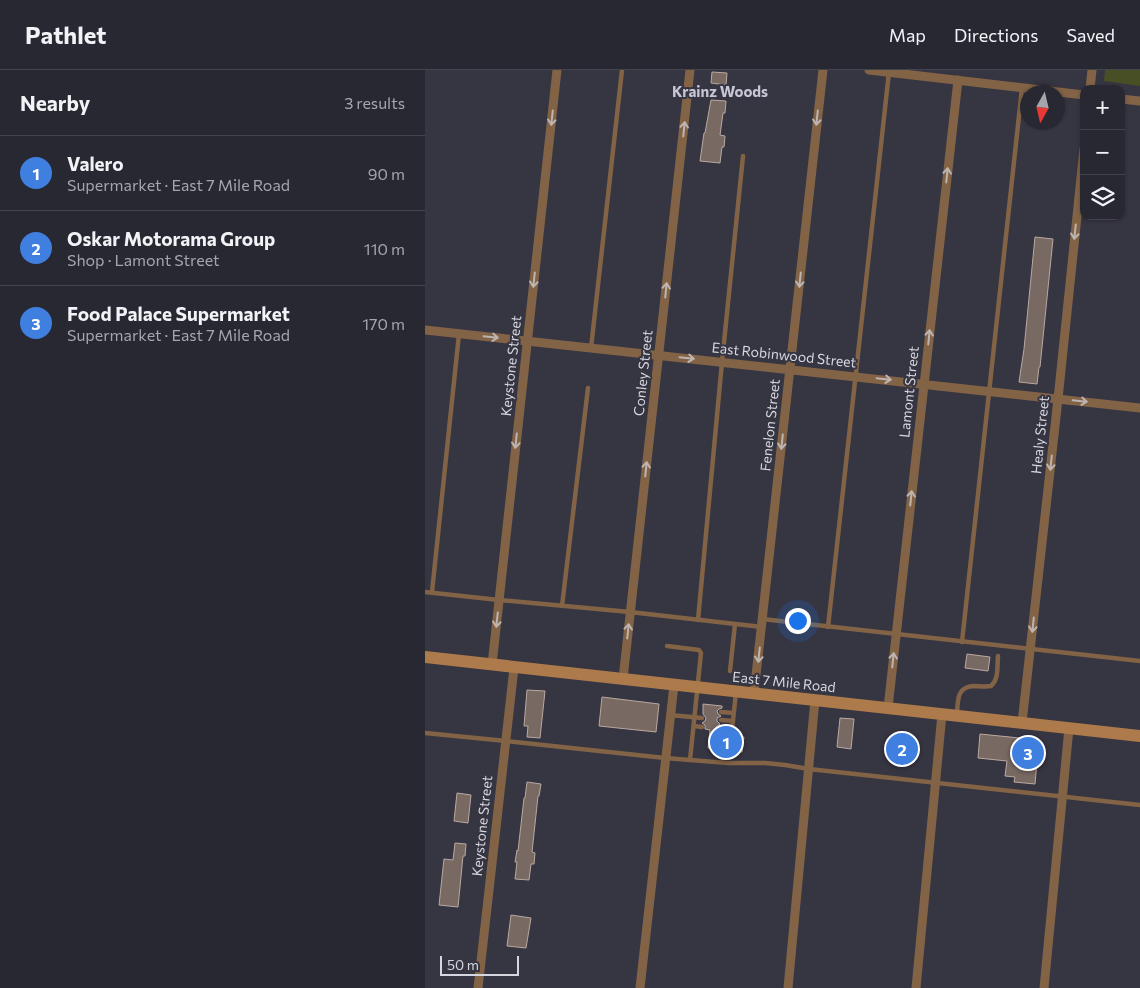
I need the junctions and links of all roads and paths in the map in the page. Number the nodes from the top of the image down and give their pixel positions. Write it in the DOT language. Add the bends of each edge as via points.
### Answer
graph roads {
  1 [pos="557,70"];
  2 [pos="622,70"];
  3 [pos="690,70"];
  4 [pos="823,70"];
  5 [pos="869,70"];
  6 [pos="1092,70"];
  7 [pos="889,72"];
  8 [pos="958,80"];
  9 [pos="1090,85"];
  10 [pos="1020,88"];
  11 [pos="1065,93"];
  12 [pos="1080,95"];
  13 [pos="1125,99"];
  14 [pos="1140,101"];
  15 [pos="1020,106"];
  16 [pos="743,156"];
  17 [pos="1081,175"];
  18 [pos="425,330"];
  19 [pos="459,334"];
  20 [pos="527,341"];
  21 [pos="591,348"];
  22 [pos="659,355"];
  23 [pos="722,362"];
  24 [pos="790,369"];
  25 [pos="855,376"];
  26 [pos="924,384"];
  27 [pos="588,388"];
  28 [pos="989,391"];
  29 [pos="1058,399"];
  30 [pos="1140,408"];
  31 [pos="425,592"];
  32 [pos="432,592"];
  33 [pos="499,600"];
  34 [pos="562,606"];
  35 [pos="630,612"];
  36 [pos="698,620"];
  37 [pos="762,623"];
  38 [pos="735,624"];
  39 [pos="828,627"];
  40 [pos="896,634"];
  41 [pos="962,642"];
  42 [pos="667,646"];
  43 [pos="1030,650"];
  44 [pos="998,656"];
  45 [pos="425,657"];
  46 [pos="1140,661"];
  47 [pos="492,665"];
  48 [pos="514,668"];
  49 [pos="730,671"];
  50 [pos="623,679"];
  51 [pos="673,685"];
  52 [pos="698,687"];
  53 [pos="736,691"];
  54 [pos="754,694"];
  55 [pos="815,700"];
  56 [pos="888,708"];
  57 [pos="695,710"];
  58 [pos="703,710"];
  59 [pos="721,712"];
  60 [pos="734,714"];
  61 [pos="942,714"];
  62 [pos="670,715"];
  63 [pos="957,716"];
  64 [pos="695,718"];
  65 [pos="702,718"];
  66 [pos="721,720"];
  67 [pos="733,722"];
  68 [pos="1022,723"];
  69 [pos="694,726"];
  70 [pos="702,727"];
  71 [pos="1069,728"];
  72 [pos="720,729"];
  73 [pos="425,733"];
  74 [pos="1140,736"];
  75 [pos="506,741"];
  76 [pos="665,758"];
  77 [pos="691,760"];
  78 [pos="809,769"];
  79 [pos="935,783"];
  80 [pos="1062,796"];
  81 [pos="1140,805"];
  82 [pos="478,988"];
  83 [pos="640,988"];
  84 [pos="788,988"];
  85 [pos="916,988"];
  86 [pos="1044,988"];
  1 -- 20 [label="street, Keystone Street, one-way"];
  2 -- 21 [label="lane"];
  22 -- 3 [label="street, Conley Street, one-way"];
  4 -- 24 [label="street, Fenelon Street, one-way"];
  5 -- 7 [label="street"];
  6 -- 9 [label="street"];
  7 -- 8 [label="street"];
  7 -- 25 [label="lane"];
  8 -- 10 [label="street"];
  26 -- 8 [label="street, Lamont Street, one-way"];
  11 -- 12 [label="street"];
  13 -- 14 [label="street"];
  15 -- 28 [label="lane"];
  16 -- 23 [label="lane"];
  17 -- 29 [label="street, Healy Street, one-way"];
  18 -- 19 [label="street, East Robinwood Street"];
  19 -- 20 [label="street, East Robinwood Street, one-way"];
  19 -- 32 [label="lane"];
  20 -- 21 [label="street, East Robinwood Street"];
  20 -- 33 [label="street, Keystone Street, one-way"];
  21 -- 22 [label="street, East Robinwood Street"];
  22 -- 23 [label="street, East Robinwood Street, one-way"];
  35 -- 22 [label="street, Conley Street, one-way"];
  23 -- 24 [label="street, East Robinwood Street"];
  23 -- 36 [label="lane"];
  24 -- 25 [label="street, East Robinwood Street"];
  24 -- 37 [label="street, Fenelon Street, one-way"];
  25 -- 26 [label="street, East Robinwood Street, one-way"];
  25 -- 39 [label="lane"];
  26 -- 28 [label="street, East Robinwood Street"];
  40 -- 26 [label="street, Lamont Street, one-way"];
  27 -- 34 [label="lane"];
  28 -- 29 [label="street, East Robinwood Street"];
  28 -- 41 [label="lane"];
  29 -- 30 [label="street, East Robinwood Street, one-way"];
  29 -- 43 [label="street, Healy Street, one-way"];
  31 -- 32 [label="lane"];
  32 -- 33 [label="lane"];
  33 -- 34 [label="lane"];
  33 -- 47 [label="street, Keystone Street, one-way"];
  34 -- 35 [label="lane"];
  35 -- 36 [label="lane"];
  50 -- 35 [label="street, Conley Street, one-way"];
  36 -- 38 [label="lane"];
  37 -- 38 [label="lane"];
  37 -- 39 [label="lane"];
  37 -- 54 [label="street, Fenelon Street, one-way"];
  38 -- 49 [label="lane"];
  39 -- 40 [label="lane"];
  40 -- 41 [label="lane"];
  56 -- 40 [label="street, Lamont Street, one-way"];
  41 -- 43 [label="lane"];
  42 -- 52 [label="lane" via="701,651"];
  43 -- 46 [label="lane"];
  43 -- 68 [label="street, Healy Street"];
  44 -- 63 [label="lane" via="995,682 991,686 965,688 959,693"];
  45 -- 47 [label="street, East 7 Mile Road"];
  47 -- 48 [label="street, East 7 Mile Road"];
  48 -- 50 [label="street, East 7 Mile Road"];
  48 -- 75 [label="street, Keystone Street"];
  50 -- 51 [label="street, East 7 Mile Road"];
  51 -- 52 [label="street, East 7 Mile Road"];
  51 -- 62 [label="street"];
  52 -- 53 [label="street, East 7 Mile Road"];
  52 -- 57 [label="lane"];
  53 -- 54 [label="street, East 7 Mile Road"];
  53 -- 60 [label="lane"];
  54 -- 55 [label="street, East 7 Mile Road"];
  55 -- 56 [label="street, East 7 Mile Road"];
  55 -- 78 [label="street"];
  56 -- 61 [label="street, East 7 Mile Road"];
  57 -- 58 [label="lane"];
  57 -- 64 [label="lane"];
  59 -- 60 [label="lane"];
  60 -- 67 [label="lane"];
  61 -- 63 [label="street, East 7 Mile Road"];
  61 -- 79 [label="street"];
  62 -- 64 [label="lane"];
  62 -- 76 [label="street"];
  63 -- 68 [label="street, East 7 Mile Road"];
  64 -- 65 [label="lane"];
  64 -- 69 [label="lane"];
  66 -- 67 [label="lane"];
  67 -- 72 [label="lane" via="732,730"];
  68 -- 71 [label="street, East 7 Mile Road"];
  69 -- 70 [label="lane"];
  69 -- 77 [label="lane"];
  71 -- 74 [label="street, East 7 Mile Road"];
  71 -- 80 [label="street"];
  73 -- 75 [label="lane"];
  75 -- 76 [label="lane"];
  75 -- 82 [label="street, Keystone Street"];
  76 -- 77 [label="lane"];
  76 -- 83 [label="street"];
  77 -- 78 [label="lane" via="765,763"];
  78 -- 79 [label="lane"];
  78 -- 84 [label="street"];
  79 -- 80 [label="lane"];
  79 -- 85 [label="street"];
  80 -- 81 [label="lane"];
  80 -- 86 [label="street"];
}
